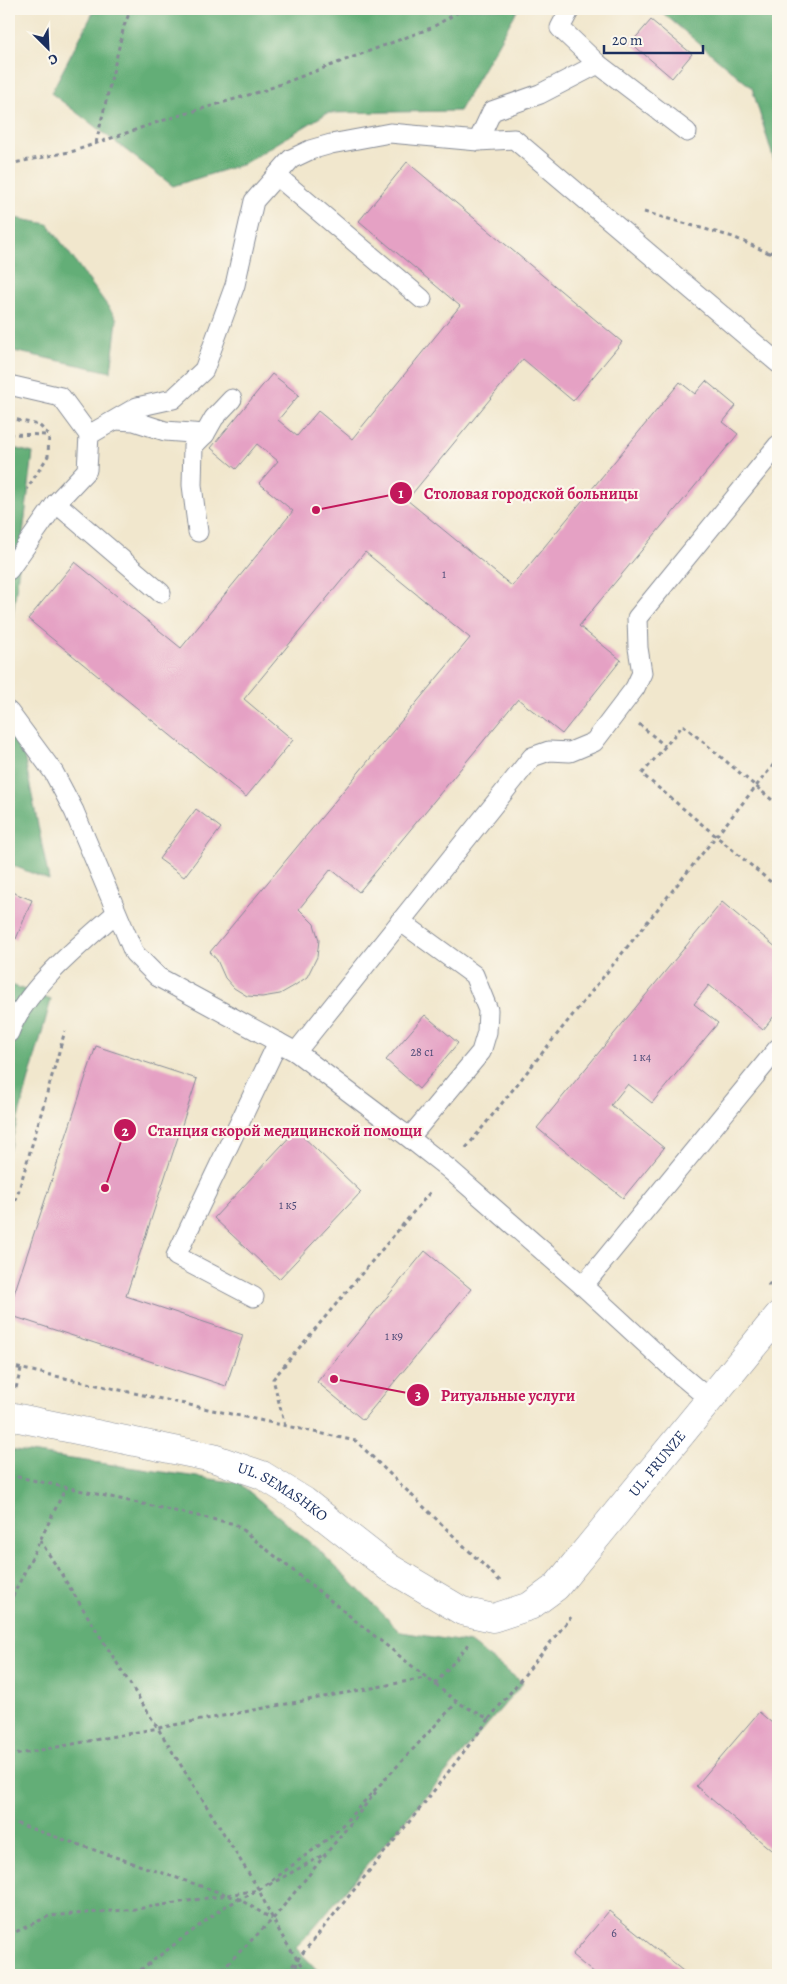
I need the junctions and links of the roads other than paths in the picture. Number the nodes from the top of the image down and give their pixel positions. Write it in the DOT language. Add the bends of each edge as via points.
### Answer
graph roads {
  1 [pos="570,9"];
  2 [pos="598,64"];
  3 [pos="687,132"];
  4 [pos="478,141"];
  5 [pos="277,176"];
  6 [pos="422,298"];
  7 [pos="769,345"];
  8 [pos="778,363"];
  9 [pos="9,386"];
  10 [pos="232,398"];
  11 [pos="116,420"];
  12 [pos="206,434"];
  13 [pos="89,435"];
  14 [pos="778,445"];
  15 [pos="56,503"];
  16 [pos="198,532"];
  17 [pos="9,570"];
  18 [pos="162,593"];
  19 [pos="9,712"];
  20 [pos="116,913"];
  21 [pos="400,921"];
  22 [pos="9,1033"];
  23 [pos="278,1042"];
  24 [pos="778,1048"];
  25 [pos="296,1052"];
  26 [pos="394,1126"];
  27 [pos="583,1286"];
  28 [pos="254,1298"];
  29 [pos="778,1316"];
  30 [pos="710,1399"];
  31 [pos="9,1416"];
  32 [pos="530,1606"];
  1 -- 2 [label="lane" via="560,28"];
  2 -- 3 [label="lane"];
  2 -- 4 [label="lane" via="540,94 492,111"];
  4 -- 5 [label="lane" via="390,132 310,150 291,158"];
  4 -- 7 [label="lane" via="514,140"];
  5 -- 6 [label="lane"];
  5 -- 11 [label="lane" via="254,201 235,285 204,370 173,399 137,407"];
  7 -- 8 [label="lane"];
  9 -- 13 [label="lane" via="61,396"];
  10 -- 12 [label="lane" via="214,418"];
  11 -- 12 [label="lane" via="164,431"];
  11 -- 13 [label="lane"];
  12 -- 16 [label="lane" via="193,446 192,485"];
  13 -- 15 [label="lane" via="87,470"];
  14 -- 21 [label="lane" via="637,618 642,673 635,688 594,742 570,752 549,751 532,757"];
  15 -- 17 [label="lane"];
  15 -- 18 [label="lane"];
  19 -- 20 [label="lane" via="54,772 74,811"];
  20 -- 22 [label="lane" via="54,968 14,1019"];
  20 -- 23 [label="lane" via="134,954 158,977"];
  21 -- 25 [label="lane"];
  21 -- 26 [label="lane" via="474,975 488,1010 488,1032 481,1052 410,1138"];
  23 -- 25 [label="lane"];
  23 -- 28 [label="lane" via="176,1256"];
  24 -- 27 [label="lane"];
  25 -- 26 [label="lane"];
  26 -- 27 [label="lane" via="449,1169"];
  27 -- 30 [label="lane" via="671,1368"];
  29 -- 30 [label="street, UL. FRUNZE"];
  30 -- 32 [label="street, UL. FRUNZE" via="556,1587"];
  31 -- 32 [label="street, UL. SEMASHKO" via="213,1458 262,1475 304,1501 388,1567 462,1611 493,1618"];
}
